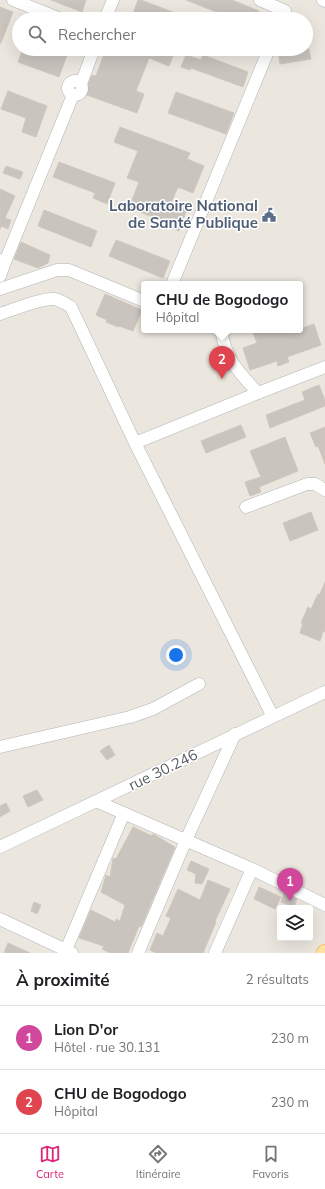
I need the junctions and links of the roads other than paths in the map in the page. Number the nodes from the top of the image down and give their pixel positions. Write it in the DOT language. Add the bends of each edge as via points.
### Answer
graph roads {
  1 [pos="13,0"];
  2 [pos="107,0"];
  3 [pos="113,0"];
  4 [pos="260,0"];
  5 [pos="43,12"];
  6 [pos="103,12"];
  7 [pos="108,12"];
  8 [pos="285,12"];
  9 [pos="86,56"];
  10 [pos="90,56"];
  11 [pos="266,56"];
  12 [pos="77,83"];
  13 [pos="3,261"];
  14 [pos="0,276"];
  15 [pos="173,281"];
  16 [pos="0,289"];
  17 [pos="141,300"];
  18 [pos="0,314"];
  19 [pos="221,333"];
  20 [pos="325,367"];
  21 [pos="258,393"];
  22 [pos="135,443"];
  23 [pos="325,490"];
  24 [pos="246,507"];
  25 [pos="199,684"];
  26 [pos="325,692"];
  27 [pos="273,717"];
  28 [pos="235,734"];
  29 [pos="0,747"];
  30 [pos="98,802"];
  31 [pos="124,812"];
  32 [pos="186,840"];
  33 [pos="1,844"];
  34 [pos="252,869"];
  35 [pos="325,905"];
  36 [pos="0,919"];
  37 [pos="69,951"];
  38 [pos="138,953"];
  39 [pos="215,953"];
  1 -- 5 [label="street"];
  2 -- 6 [label="street"];
  3 -- 7 [label="street"];
  4 -- 8 [label="street"];
  9 -- 12 [label="street"];
  10 -- 12 [label="street"];
  11 -- 15 [label="street"];
  12 -- 13 [label="street" via="71,82 68,87 73,95"];
  13 -- 14 [label="street"];
  16 -- 17 [label="street" via="57,270 69,270"];
  18 -- 22 [label="street" via="53,299 71,307"];
  19 -- 21 [label="street" via="223,344 233,365"];
  20 -- 21 [label="street"];
  21 -- 22 [label="street"];
  22 -- 27 [label="street"];
  23 -- 24 [label="street" via="315,484 307,484"];
  25 -- 29 [label="street" via="153,709 130,717"];
  26 -- 27 [label="street, rue 30.246"];
  27 -- 28 [label="street, rue 30.246"];
  28 -- 30 [label="street, rue 30.246"];
  28 -- 32 [label="street"];
  30 -- 31 [label="street"];
  30 -- 33 [label="street, rue 30.246"];
  31 -- 32 [label="street"];
  31 -- 37 [label="street"];
  32 -- 34 [label="street"];
  32 -- 38 [label="street"];
  34 -- 35 [label="street"];
  34 -- 39 [label="street"];
  36 -- 37 [label="street"];
}
